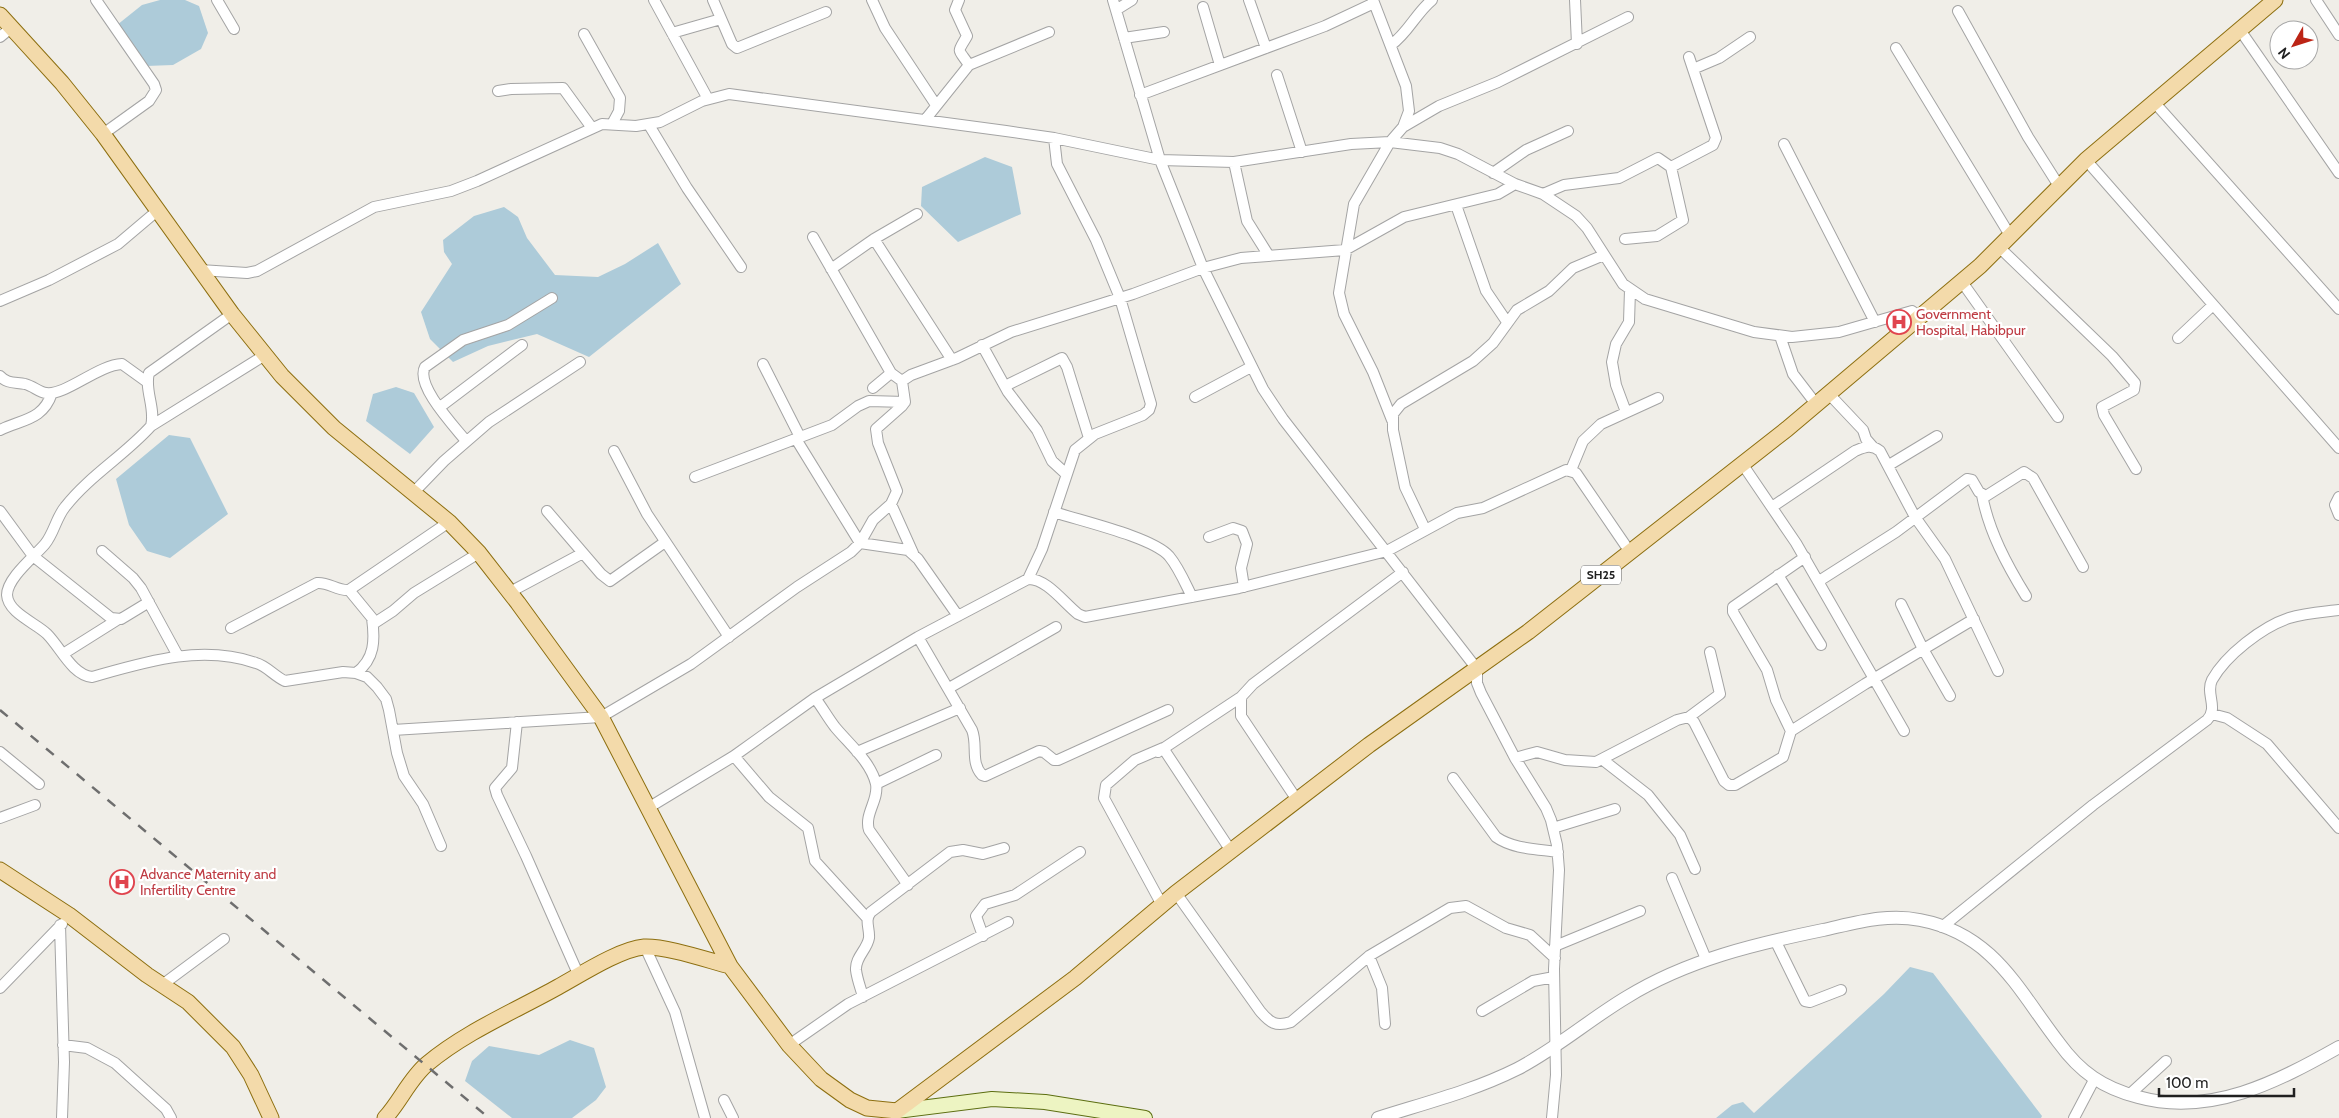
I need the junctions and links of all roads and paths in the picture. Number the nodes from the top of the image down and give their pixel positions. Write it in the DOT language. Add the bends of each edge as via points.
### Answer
graph roads {
  1 [pos="96,0"];
  2 [pos="217,0"];
  3 [pos="654,0"];
  4 [pos="713,0"];
  5 [pos="872,0"];
  6 [pos="959,0"];
  7 [pos="1132,0"];
  8 [pos="1249,0"];
  9 [pos="1432,0"];
  10 [pos="1575,0"];
  11 [pos="2275,0"];
  12 [pos="2316,0"];
  13 [pos="1373,1"];
  14 [pos="1114,5"];
  15 [pos="1203,7"];
  16 [pos="1958,11"];
  17 [pos="826,12"];
  18 [pos="0,15"];
  19 [pos="1628,17"];
  20 [pos="721,18"];
  21 [pos="234,28"];
  22 [pos="2240,30"];
  23 [pos="1050,32"];
  24 [pos="1164,32"];
  25 [pos="5,33"];
  26 [pos="672,33"];
  27 [pos="584,34"];
  28 [pos="2339,35"];
  29 [pos="1750,37"];
  30 [pos="1124,38"];
  31 [pos="1577,44"];
  32 [pos="1391,45"];
  33 [pos="1266,48"];
  34 [pos="1896,48"];
  35 [pos="1689,57"];
  36 [pos="969,65"];
  37 [pos="1220,66"];
  38 [pos="1694,69"];
  39 [pos="1277,75"];
  40 [pos="498,91"];
  41 [pos="1140,95"];
  42 [pos="708,99"];
  43 [pos="2154,102"];
  44 [pos="936,105"];
  45 [pos="924,120"];
  46 [pos="612,124"];
  47 [pos="649,125"];
  48 [pos="1403,127"];
  49 [pos="592,128"];
  50 [pos="1568,131"];
  51 [pos="103,134"];
  52 [pos="1054,138"];
  53 [pos="1390,142"];
  54 [pos="1784,144"];
  55 [pos="1302,152"];
  56 [pos="1160,160"];
  57 [pos="2086,160"];
  58 [pos="1234,162"];
  59 [pos="1671,167"];
  60 [pos="1493,173"];
  61 [pos="2339,173"];
  62 [pos="1516,184"];
  63 [pos="2059,186"];
  64 [pos="1543,194"];
  65 [pos="1456,205"];
  66 [pos="157,211"];
  67 [pos="917,214"];
  68 [pos="813,237"];
  69 [pos="874,239"];
  70 [pos="1625,240"];
  71 [pos="2005,243"];
  72 [pos="1345,250"];
  73 [pos="1604,255"];
  74 [pos="1269,256"];
  75 [pos="741,268"];
  76 [pos="831,268"];
  77 [pos="1203,268"];
  78 [pos="200,270"];
  79 [pos="1962,282"];
  80 [pos="1630,290"];
  81 [pos="552,298"];
  82 [pos="1120,298"];
  83 [pos="0,301"];
  84 [pos="2213,305"];
  85 [pos="2339,310"];
  86 [pos="232,314"];
  87 [pos="1920,317"];
  88 [pos="1507,322"];
  89 [pos="1875,322"];
  90 [pos="1780,336"];
  91 [pos="2178,338"];
  92 [pos="522,345"];
  93 [pos="982,345"];
  94 [pos="265,355"];
  95 [pos="952,360"];
  96 [pos="580,362"];
  97 [pos="763,364"];
  98 [pos="1252,367"];
  99 [pos="891,373"];
  100 [pos="0,376"];
  101 [pos="902,381"];
  102 [pos="147,382"];
  103 [pos="1005,386"];
  104 [pos="873,388"];
  105 [pos="52,393"];
  106 [pos="1829,394"];
  107 [pos="1195,397"];
  108 [pos="1658,398"];
  109 [pos="905,402"];
  110 [pos="1816,404"];
  111 [pos="440,407"];
  112 [pos="1626,412"];
  113 [pos="2058,418"];
  114 [pos="1392,420"];
  115 [pos="151,426"];
  116 [pos="0,430"];
  117 [pos="1937,436"];
  118 [pos="798,438"];
  119 [pos="1089,438"];
  120 [pos="466,441"];
  121 [pos="1874,446"];
  122 [pos="2339,448"];
  123 [pos="614,451"];
  124 [pos="1743,464"];
  125 [pos="1889,466"];
  126 [pos="2136,469"];
  127 [pos="1571,470"];
  128 [pos="1065,473"];
  129 [pos="695,477"];
  130 [pos="414,492"];
  131 [pos="1982,495"];
  132 [pos="2339,497"];
  133 [pos="891,504"];
  134 [pos="1772,507"];
  135 [pos="0,511"];
  136 [pos="547,511"];
  137 [pos="1054,512"];
  138 [pos="2339,515"];
  139 [pos="1916,517"];
  140 [pos="449,522"];
  141 [pos="1425,529"];
  142 [pos="1209,538"];
  143 [pos="666,542"];
  144 [pos="860,543"];
  145 [pos="102,551"];
  146 [pos="1387,551"];
  147 [pos="1630,552"];
  148 [pos="479,553"];
  149 [pos="583,553"];
  150 [pos="913,554"];
  151 [pos="33,556"];
  152 [pos="1805,557"];
  153 [pos="2083,567"];
  154 [pos="1403,572"];
  155 [pos="1778,575"];
  156 [pos="1028,579"];
  157 [pos="1819,581"];
  158 [pos="1244,587"];
  159 [pos="349,590"];
  160 [pos="510,592"];
  161 [pos="2026,596"];
  162 [pos="1192,597"];
  163 [pos="4,598"];
  164 [pos="149,602"];
  165 [pos="1901,604"];
  166 [pos="2339,610"];
  167 [pos="958,616"];
  168 [pos="1974,619"];
  169 [pos="117,620"];
  170 [pos="373,624"];
  171 [pos="1056,627"];
  172 [pos="230,628"];
  173 [pos="729,637"];
  174 [pos="918,637"];
  175 [pos="1821,645"];
  176 [pos="1923,650"];
  177 [pos="1710,652"];
  178 [pos="63,654"];
  179 [pos="178,656"];
  180 [pos="1477,670"];
  181 [pos="1998,671"];
  182 [pos="356,673"];
  183 [pos="1875,678"];
  184 [pos="949,688"];
  185 [pos="1950,696"];
  186 [pos="1241,697"];
  187 [pos="815,698"];
  188 [pos="960,708"];
  189 [pos="1168,710"];
  190 [pos="2212,714"];
  191 [pos="601,717"];
  192 [pos="1689,718"];
  193 [pos="517,722"];
  194 [pos="393,730"];
  195 [pos="1791,731"];
  196 [pos="1904,731"];
  197 [pos="1164,748"];
  198 [pos="0,752"];
  199 [pos="857,752"];
  200 [pos="936,755"];
  201 [pos="734,756"];
  202 [pos="1149,758"];
  203 [pos="1515,758"];
  204 [pos="1603,760"];
  205 [pos="1453,778"];
  206 [pos="39,784"];
  207 [pos="876,784"];
  208 [pos="1297,800"];
  209 [pos="35,805"];
  210 [pos="648,808"];
  211 [pos="1615,809"];
  212 [pos="0,818"];
  213 [pos="1553,828"];
  214 [pos="2339,828"];
  215 [pos="441,846"];
  216 [pos="1004,848"];
  217 [pos="1231,851"];
  218 [pos="1080,852"];
  219 [pos="1558,852"];
  220 [pos="1696,869"];
  221 [pos="0,870"];
  222 [pos="1672,878"];
  223 [pos="908,885"];
  224 [pos="1176,893"];
  225 [pos="1162,905"];
  226 [pos="1640,911"];
  227 [pos="867,918"];
  228 [pos="65,920"];
  229 [pos="1008,922"];
  230 [pos="1942,927"];
  231 [pos="982,936"];
  232 [pos="224,939"];
  233 [pos="1774,940"];
  234 [pos="1555,946"];
  235 [pos="645,947"];
  236 [pos="1369,956"];
  237 [pos="1555,958"];
  238 [pos="1706,960"];
  239 [pos="730,966"];
  240 [pos="579,976"];
  241 [pos="1554,977"];
  242 [pos="162,986"];
  243 [pos="0,988"];
  244 [pos="1841,990"];
  245 [pos="863,997"];
  246 [pos="1482,1011"];
  247 [pos="1385,1024"];
  248 [pos="63,1045"];
  249 [pos="790,1045"];
  250 [pos="1556,1045"];
  251 [pos="2339,1048"];
  252 [pos="2166,1061"];
  253 [pos="2094,1080"];
  254 [pos="2129,1094"];
  255 [pos="724,1100"];
  256 [pos="897,1111"];
  257 [pos="867,1113"];
  258 [pos="62,1118"];
  259 [pos="171,1118"];
  260 [pos="271,1118"];
  261 [pos="385,1118"];
  262 [pos="705,1118"];
  263 [pos="733,1118"];
  264 [pos="1145,1118"];
  265 [pos="1378,1118"];
  266 [pos="1552,1118"];
  267 [pos="2074,1118"];
  1 -- 51 [label="street" via="156,90 149,101"];
  2 -- 21 [label="street"];
  3 -- 26 [label="street"];
  4 -- 20 [label="street"];
  5 -- 44 [label="street" via="885,28"];
  6 -- 36 [label="street" via="955,10 967,36 960,44 960,51"];
  7 -- 14 [label="street"];
  8 -- 33 [label="street"];
  9 -- 32 [label="street"];
  10 -- 31 [label="street"];
  11 -- 22 [label="main road, SH25"];
  12 -- 28 [label="street"];
  13 -- 32 [label="street"];
  13 -- 33 [label="street" via="1325,26"];
  14 -- 30 [label="street"];
  15 -- 37 [label="street"];
  16 -- 63 [label="street"];
  17 -- 20 [label="street" via="737,48 732,44"];
  18 -- 25 [label="main road"];
  19 -- 31 [label="street"];
  20 -- 26 [label="street"];
  22 -- 43 [label="main road, SH25"];
  22 -- 61 [label="street"];
  23 -- 36 [label="street"];
  24 -- 30 [label="street"];
  25 -- 51 [label="main road" via="62,84"];
  26 -- 42 [label="street"];
  27 -- 46 [label="street" via="620,98 619,111"];
  29 -- 38 [label="street" via="1719,58"];
  30 -- 41 [label="street"];
  31 -- 48 [label="street" via="1439,106"];
  32 -- 48 [label="street" via="1409,101"];
  33 -- 37 [label="street"];
  34 -- 71 [label="street"];
  35 -- 38 [label="street"];
  36 -- 44 [label="street"];
  37 -- 41 [label="street"];
  38 -- 59 [label="street" via="1716,138 1715,144"];
  39 -- 55 [label="street"];
  40 -- 49 [label="street" via="563,88"];
  41 -- 56 [label="street"];
  42 -- 45 [label="street" via="729,94 746,95"];
  42 -- 47 [label="street"];
  43 -- 57 [label="main road, SH25"];
  43 -- 85 [label="street"];
  44 -- 45 [label="street"];
  45 -- 52 [label="street"];
  46 -- 47 [label="street"];
  46 -- 49 [label="street"];
  47 -- 75 [label="street"];
  48 -- 53 [label="street"];
  49 -- 78 [label="street" via="451,191 374,208 257,271"];
  50 -- 60 [label="street" via="1526,150"];
  51 -- 66 [label="main road"];
  52 -- 56 [label="street"];
  52 -- 82 [label="street" via="1057,164 1096,240"];
  53 -- 55 [label="street"];
  53 -- 60 [label="street" via="1440,148"];
  53 -- 72 [label="street" via="1354,204"];
  54 -- 89 [label="street"];
  55 -- 58 [label="street"];
  56 -- 58 [label="street"];
  56 -- 77 [label="street"];
  57 -- 63 [label="main road, SH25"];
  57 -- 84 [label="street"];
  58 -- 74 [label="street" via="1247,220"];
  59 -- 64 [label="street" via="1658,158 1619,178 1564,185"];
  59 -- 70 [label="street" via="1683,220 1657,236"];
  60 -- 62 [label="street"];
  62 -- 64 [label="street"];
  62 -- 65 [label="street" via="1498,194"];
  63 -- 71 [label="main road, SH25"];
  64 -- 73 [label="street" via="1576,216"];
  65 -- 72 [label="street" via="1404,217"];
  65 -- 88 [label="street" via="1486,291"];
  66 -- 78 [label="main road"];
  66 -- 83 [label="street" via="131,235 109,249"];
  67 -- 69 [label="street"];
  68 -- 76 [label="street"];
  69 -- 76 [label="street"];
  69 -- 95 [label="street"];
  71 -- 79 [label="main road, SH25"];
  71 -- 126 [label="street" via="2135,383 2134,390 2102,407"];
  72 -- 74 [label="street"];
  72 -- 114 [label="street" via="1340,303 1374,372"];
  73 -- 80 [label="street"];
  73 -- 88 [label="street" via="1573,268 1554,287 1517,310"];
  74 -- 77 [label="street" via="1241,258"];
  76 -- 99 [label="street"];
  77 -- 82 [label="street"];
  77 -- 98 [label="street"];
  78 -- 86 [label="main road"];
  79 -- 87 [label="main road, SH25"];
  79 -- 113 [label="street"];
  80 -- 90 [label="street" via="1645,299 1734,326"];
  80 -- 112 [label="street" via="1629,322 1614,350 1612,362 1616,386"];
  81 -- 111 [label="street" via="508,324 463,340 425,367 423,380"];
  82 -- 93 [label="street" via="1011,332"];
  82 -- 119 [label="street" via="1151,404 1150,410"];
  84 -- 91 [label="street"];
  84 -- 122 [label="street"];
  86 -- 94 [label="main road"];
  86 -- 102 [label="street" via="158,364 149,373"];
  87 -- 89 [label="street" via="1912,311"];
  87 -- 106 [label="main road, SH25"];
  88 -- 114 [label="street" via="1494,343 1478,357 1401,404"];
  89 -- 90 [label="street" via="1838,332"];
  90 -- 110 [label="street" via="1792,374"];
  92 -- 111 [label="street"];
  93 -- 95 [label="street"];
  93 -- 103 [label="street"];
  94 -- 115 [label="street"];
  94 -- 130 [label="main road" via="303,399 334,428"];
  95 -- 101 [label="street"];
  96 -- 120 [label="street" via="514,404"];
  97 -- 118 [label="street"];
  98 -- 107 [label="street"];
  98 -- 146 [label="street" via="1272,404"];
  99 -- 101 [label="street"];
  99 -- 104 [label="street"];
  100 -- 105 [label="street" via="8,382 27,384"];
  101 -- 109 [label="street"];
  102 -- 105 [label="street" via="127,366 117,364"];
  102 -- 115 [label="street"];
  103 -- 119 [label="street" via="1062,358"];
  103 -- 128 [label="street" via="1037,430 1052,461"];
  105 -- 116 [label="street" via="42,412"];
  106 -- 110 [label="main road, SH25"];
  106 -- 121 [label="street"];
  108 -- 112 [label="street"];
  109 -- 118 [label="street" via="869,401 838,422"];
  109 -- 133 [label="street" via="876,430 897,491"];
  110 -- 124 [label="main road, SH25"];
  111 -- 120 [label="street"];
  112 -- 127 [label="street" via="1591,432 1578,448"];
  114 -- 141 [label="street" via="1405,487"];
  115 -- 151 [label="street" via="65,507 49,538"];
  117 -- 125 [label="street"];
  118 -- 129 [label="street"];
  118 -- 144 [label="street"];
  119 -- 128 [label="street" via="1075,450"];
  120 -- 130 [label="street"];
  121 -- 125 [label="street"];
  121 -- 134 [label="street" via="1855,451"];
  123 -- 143 [label="street" via="647,514"];
  124 -- 134 [label="street"];
  124 -- 147 [label="main road, SH25"];
  125 -- 139 [label="street"];
  127 -- 141 [label="street" via="1556,473 1483,508 1457,513"];
  127 -- 147 [label="street"];
  128 -- 137 [label="street"];
  130 -- 140 [label="main road"];
  131 -- 139 [label="street" via="1968,479"];
  131 -- 153 [label="street" via="1994,492 2022,472 2028,473"];
  131 -- 161 [label="street" via="1997,542"];
  132 -- 138 [label="street" via="2336,505"];
  133 -- 144 [label="street" via="873,520"];
  133 -- 150 [label="street"];
  134 -- 152 [label="street"];
  135 -- 151 [label="street"];
  136 -- 149 [label="street"];
  137 -- 156 [label="street" via="1040,555"];
  137 -- 162 [label="street" via="1162,550 1176,565"];
  139 -- 157 [label="street"];
  139 -- 168 [label="street" via="1945,560"];
  140 -- 148 [label="main road"];
  140 -- 159 [label="street"];
  141 -- 146 [label="street"];
  142 -- 158 [label="street" via="1233,528 1242,531 1247,544 1241,568"];
  143 -- 149 [label="street" via="610,581"];
  143 -- 173 [label="street"];
  144 -- 150 [label="street" via="902,548"];
  144 -- 173 [label="street"];
  145 -- 164 [label="street" via="133,578"];
  146 -- 154 [label="street"];
  146 -- 158 [label="street"];
  147 -- 180 [label="main road, SH25"];
  148 -- 160 [label="main road"];
  148 -- 170 [label="street" via="414,593"];
  149 -- 160 [label="street"];
  150 -- 167 [label="street"];
  151 -- 163 [label="street" via="15,577"];
  151 -- 169 [label="street"];
  152 -- 155 [label="street"];
  152 -- 157 [label="street"];
  154 -- 180 [label="street"];
  154 -- 186 [label="street" via="1253,684"];
  155 -- 175 [label="street"];
  155 -- 195 [label="street" via="1738,602 1733,612 1767,670 1776,700"];
  156 -- 162 [label="street" via="1036,578 1085,617"];
  156 -- 167 [label="street"];
  157 -- 183 [label="street"];
  158 -- 162 [label="street"];
  159 -- 170 [label="street" via="372,618"];
  159 -- 172 [label="street" via="318,583"];
  160 -- 191 [label="main road"];
  163 -- 178 [label="street" via="47,634"];
  164 -- 169 [label="street"];
  164 -- 179 [label="street"];
  165 -- 176 [label="street"];
  166 -- 190 [label="street" via="2275,623 2242,646 2212,680"];
  167 -- 174 [label="street"];
  168 -- 176 [label="street"];
  168 -- 181 [label="street"];
  169 -- 178 [label="street"];
  170 -- 182 [label="street" via="374,642 370,658"];
  171 -- 184 [label="street"];
  173 -- 191 [label="street" via="691,664"];
  174 -- 184 [label="street"];
  174 -- 187 [label="street"];
  176 -- 183 [label="street"];
  176 -- 185 [label="street"];
  177 -- 192 [label="street" via="1720,694"];
  178 -- 179 [label="street" via="84,676 92,677"];
  179 -- 182 [label="street" via="245,660 270,669 285,681 329,672"];
  180 -- 203 [label="street" via="1481,693"];
  180 -- 208 [label="main road, SH25" via="1369,744"];
  182 -- 194 [label="street" via="367,677 386,699"];
  183 -- 195 [label="street"];
  183 -- 196 [label="street"];
  184 -- 188 [label="street"];
  186 -- 197 [label="street"];
  186 -- 208 [label="street" via="1241,716"];
  187 -- 199 [label="street"];
  187 -- 201 [label="street"];
  188 -- 189 [label="street" via="974,735 977,767 985,776 1039,751 1058,760"];
  188 -- 199 [label="street"];
  190 -- 214 [label="street" via="2227,718 2267,744"];
  190 -- 230 [label="street" via="2206,722 2093,806"];
  191 -- 193 [label="street"];
  191 -- 210 [label="main road"];
  192 -- 195 [label="street" via="1729,785 1735,785 1782,758"];
  192 -- 204 [label="street" via="1677,720"];
  193 -- 194 [label="street"];
  193 -- 240 [label="street" via="512,768 495,788"];
  194 -- 215 [label="street" via="404,776 423,804"];
  197 -- 202 [label="street"];
  197 -- 217 [label="street"];
  197 -- 225 [label="street" via="1135,760 1106,785 1104,798"];
  198 -- 206 [label="street"];
  199 -- 207 [label="street"];
  200 -- 207 [label="street"];
  201 -- 210 [label="street"];
  201 -- 227 [label="street" via="769,797 808,828 815,861"];
  203 -- 204 [label="street" via="1537,752 1565,760"];
  203 -- 213 [label="street" via="1546,808"];
  204 -- 220 [label="street" via="1648,795 1680,835"];
  205 -- 219 [label="street" via="1496,837 1504,843"];
  207 -- 223 [label="street" via="867,819 869,830"];
  208 -- 217 [label="main road, SH25"];
  209 -- 212 [label="street"];
  210 -- 239 [label="main road"];
  211 -- 213 [label="street"];
  213 -- 219 [label="street"];
  216 -- 223 [label="street" via="983,854 950,852"];
  217 -- 224 [label="main road, SH25"];
  218 -- 231 [label="street" via="1015,895 986,904 976,916"];
  219 -- 234 [label="street"];
  221 -- 228 [label="main road"];
  222 -- 238 [label="street"];
  223 -- 227 [label="street" via="870,912"];
  224 -- 225 [label="main road, SH25"];
  224 -- 236 [label="street" via="1260,1011 1273,1024 1282,1025 1298,1018"];
  225 -- 256 [label="main road, SH25" via="1075,978"];
  226 -- 234 [label="street"];
  227 -- 245 [label="street" via="869,938 856,970"];
  228 -- 242 [label="main road"];
  228 -- 243 [label="street"];
  228 -- 248 [label="street"];
  229 -- 231 [label="street"];
  230 -- 233 [label="street" via="1920,920 1885,917"];
  230 -- 253 [label="street" via="1968,937 2010,974 2075,1064"];
  231 -- 245 [label="street"];
  232 -- 242 [label="street"];
  233 -- 238 [label="street"];
  233 -- 244 [label="street" via="1805,1001"];
  234 -- 237 [label="street"];
  235 -- 239 [label="main road"];
  235 -- 240 [label="main road"];
  235 -- 262 [label="street" via="674,1012"];
  236 -- 237 [label="street" via="1450,908 1466,906 1506,928 1530,936"];
  236 -- 247 [label="street" via="1382,988"];
  237 -- 241 [label="street"];
  238 -- 250 [label="street" via="1681,968 1627,997"];
  239 -- 249 [label="main road"];
  240 -- 261 [label="main road" via="464,1038 426,1065"];
  241 -- 246 [label="street" via="1533,981"];
  241 -- 250 [label="street"];
  242 -- 260 [label="main road" via="188,1002 234,1047"];
  245 -- 249 [label="street"];
  248 -- 258 [label="street"];
  248 -- 259 [label="street" via="88,1048 114,1063 166,1109"];
  249 -- 257 [label="main road" via="821,1079"];
  250 -- 265 [label="street" via="1491,1081"];
  250 -- 266 [label="street"];
  251 -- 254 [label="street" via="2296,1071 2238,1095 2210,1102 2151,1101"];
  252 -- 254 [label="street"];
  253 -- 254 [label="street"];
  253 -- 267 [label="street"];
  255 -- 263 [label="street"];
  256 -- 257 [label="main road"];
  256 -- 264 [label="main road" via="992,1099 1045,1102"];
}
